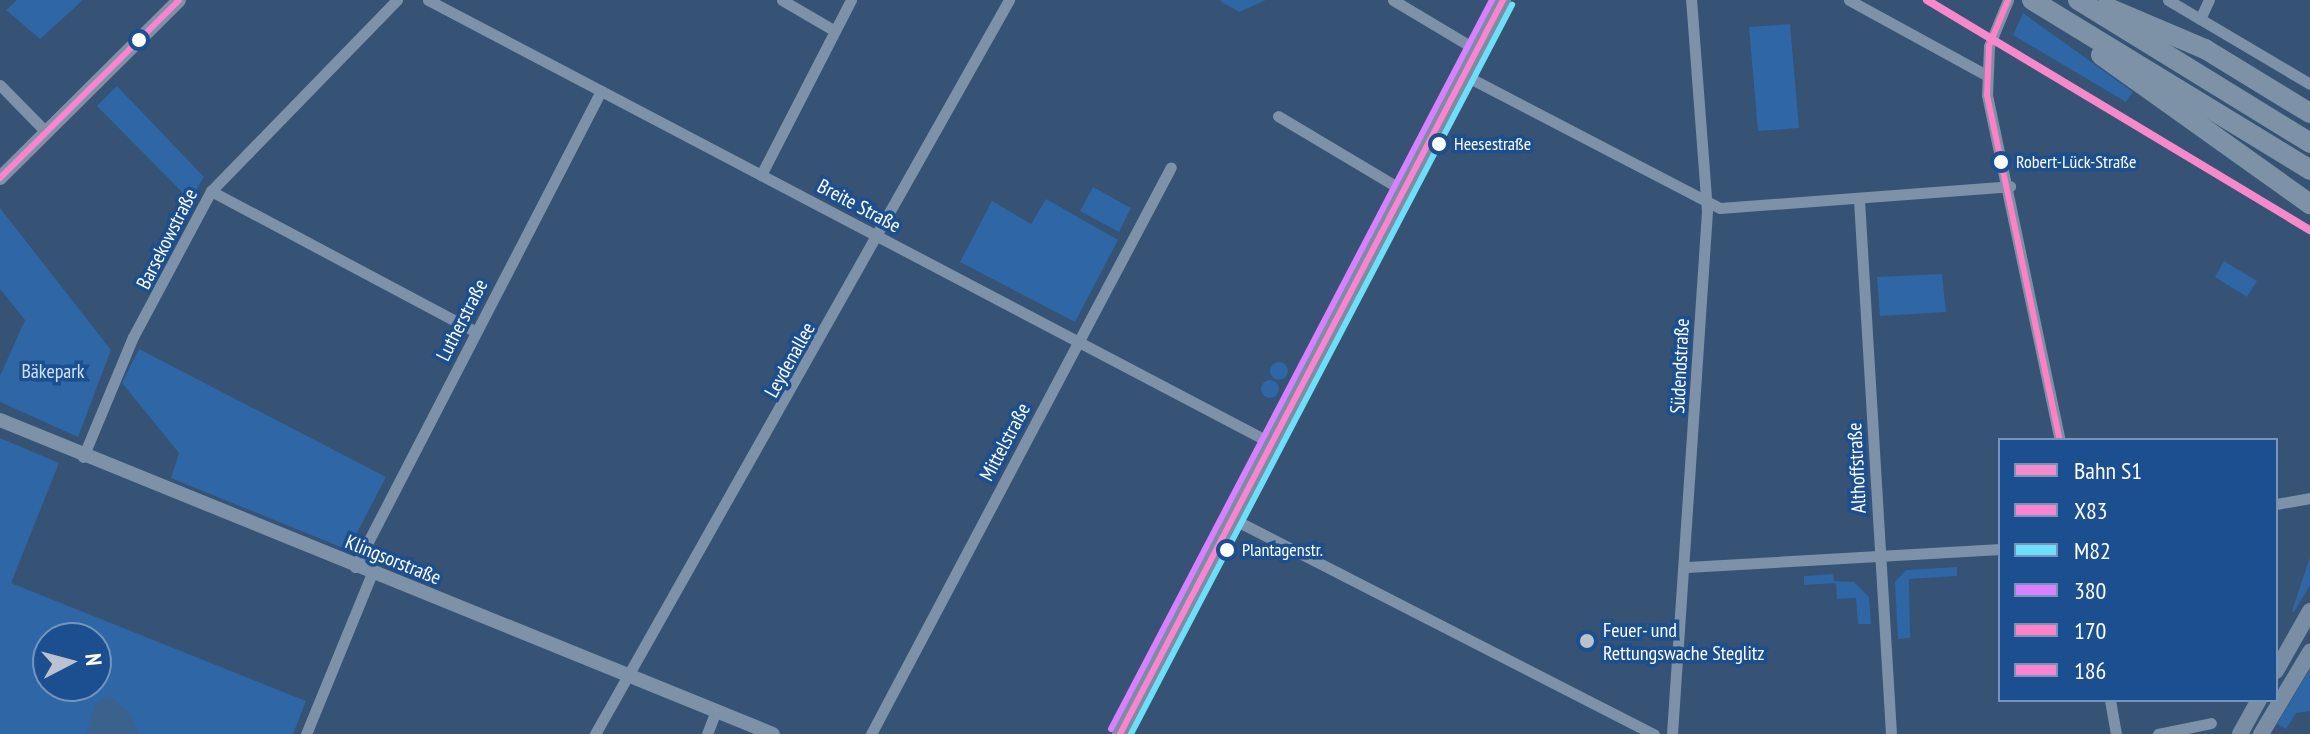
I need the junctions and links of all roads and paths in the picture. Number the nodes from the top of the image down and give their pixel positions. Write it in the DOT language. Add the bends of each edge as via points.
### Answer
graph roads {
  1 [pos="179,0"];
  2 [pos="397,0"];
  3 [pos="428,0"];
  4 [pos="782,0"];
  5 [pos="851,0"];
  6 [pos="1009,0"];
  7 [pos="1393,0"];
  8 [pos="1503,0"];
  9 [pos="1691,0"];
  10 [pos="1849,0"];
  11 [pos="2008,0"];
  12 [pos="2032,0"];
  13 [pos="2081,0"];
  14 [pos="2168,0"];
  15 [pos="2209,0"];
  16 [pos="2200,19"];
  17 [pos="2066,23"];
  18 [pos="835,31"];
  19 [pos="1477,50"];
  20 [pos="1464,75"];
  21 [pos="1986,75"];
  22 [pos="2310,84"];
  23 [pos="0,85"];
  24 [pos="601,91"];
  25 [pos="2310,113"];
  26 [pos="1278,116"];
  27 [pos="46,132"];
  28 [pos="2310,143"];
  29 [pos="1171,167"];
  30 [pos="2310,170"];
  31 [pos="761,175"];
  32 [pos="0,178"];
  33 [pos="2010,186"];
  34 [pos="211,191"];
  35 [pos="1404,191"];
  36 [pos="1859,200"];
  37 [pos="1707,201"];
  38 [pos="2310,204"];
  39 [pos="879,237"];
  40 [pos="476,332"];
  41 [pos="1079,341"];
  42 [pos="0,420"];
  43 [pos="2060,438"];
  44 [pos="1273,444"];
  45 [pos="83,457"];
  46 [pos="2310,498"];
  47 [pos="2278,504"];
  48 [pos="1233,519"];
  49 [pos="1998,549"];
  50 [pos="1880,556"];
  51 [pos="355,567"];
  52 [pos="1687,567"];
  53 [pos="372,573"];
  54 [pos="2310,611"];
  55 [pos="2310,652"];
  56 [pos="2278,667"];
  57 [pos="631,677"];
  58 [pos="2110,702"];
  59 [pos="2258,702"];
  60 [pos="716,711"];
  61 [pos="2211,723"];
  62 [pos="1125,733"];
  63 [pos="306,734"];
  64 [pos="595,734"];
  65 [pos="707,734"];
  66 [pos="773,734"];
  67 [pos="871,734"];
  68 [pos="1654,734"];
  69 [pos="1672,734"];
  70 [pos="1891,734"];
  71 [pos="2116,734"];
  72 [pos="2158,734"];
  73 [pos="2240,734"];
  74 [pos="2261,734"];
  1 -- 27 [label="street"];
  2 -- 34 [label="street, Barsekowstraße"];
  3 -- 24 [label="street, Breite Straße"];
  4 -- 18 [label="street"];
  5 -- 18 [label="street"];
  6 -- 39 [label="street, Leydenallee"];
  7 -- 19 [label="street"];
  8 -- 19 [label="main road"];
  9 -- 37 [label="street, Südendstraße"];
  10 -- 21 [label="street"];
  11 -- 21 [label="street"];
  12 -- 17 [label="highway"];
  13 -- 25 [label="highway" via="2205,49"];
  13 -- 28 [label="highway"];
  14 -- 16 [label="street"];
  15 -- 16 [label="street"];
  16 -- 22 [label="street"];
  17 -- 30 [label="highway"];
  17 -- 38 [label="highway" via="2121,73"];
  18 -- 31 [label="street"];
  19 -- 20 [label="main road"];
  20 -- 35 [label="main road"];
  20 -- 37 [label="street"];
  21 -- 33 [label="street"];
  23 -- 27 [label="street"];
  24 -- 31 [label="street, Breite Straße"];
  24 -- 40 [label="street, Lutherstraße"];
  26 -- 35 [label="street"];
  27 -- 32 [label="street"];
  29 -- 41 [label="street, Mittelstraße"];
  31 -- 39 [label="street, Breite Straße"];
  33 -- 36 [label="street"];
  33 -- 43 [label="street"];
  34 -- 40 [label="street"];
  34 -- 45 [label="street, Barsekowstraße" via="133,337"];
  35 -- 44 [label="main road"];
  36 -- 37 [label="street" via="1726,209"];
  36 -- 50 [label="street, Althoffstraße"];
  37 -- 52 [label="street, Südendstraße"];
  39 -- 41 [label="street, Breite Straße"];
  39 -- 57 [label="street, Leydenallee"];
  40 -- 51 [label="street, Lutherstraße"];
  41 -- 44 [label="street, Breite Straße"];
  41 -- 67 [label="street, Mittelstraße"];
  42 -- 45 [label="street, Klingsorstraße"];
  44 -- 48 [label="main road"];
  45 -- 51 [label="street, Klingsorstraße"];
  46 -- 47 [label="street"];
  48 -- 62 [label="main road"];
  48 -- 68 [label="street"];
  49 -- 50 [label="street"];
  50 -- 52 [label="street"];
  50 -- 70 [label="street, Althoffstraße"];
  51 -- 53 [label="street, Klingsorstraße"];
  52 -- 69 [label="street, Südendstraße"];
  53 -- 57 [label="street, Klingsorstraße"];
  53 -- 63 [label="street"];
  54 -- 56 [label="main road"];
  55 -- 74 [label="main road"];
  57 -- 60 [label="street, Klingsorstraße"];
  57 -- 64 [label="street, Leydenallee"];
  58 -- 71 [label="street"];
  59 -- 73 [label="main road"];
  60 -- 65 [label="street"];
  60 -- 66 [label="street, Klingsorstraße"];
  61 -- 72 [label="street"];
}
